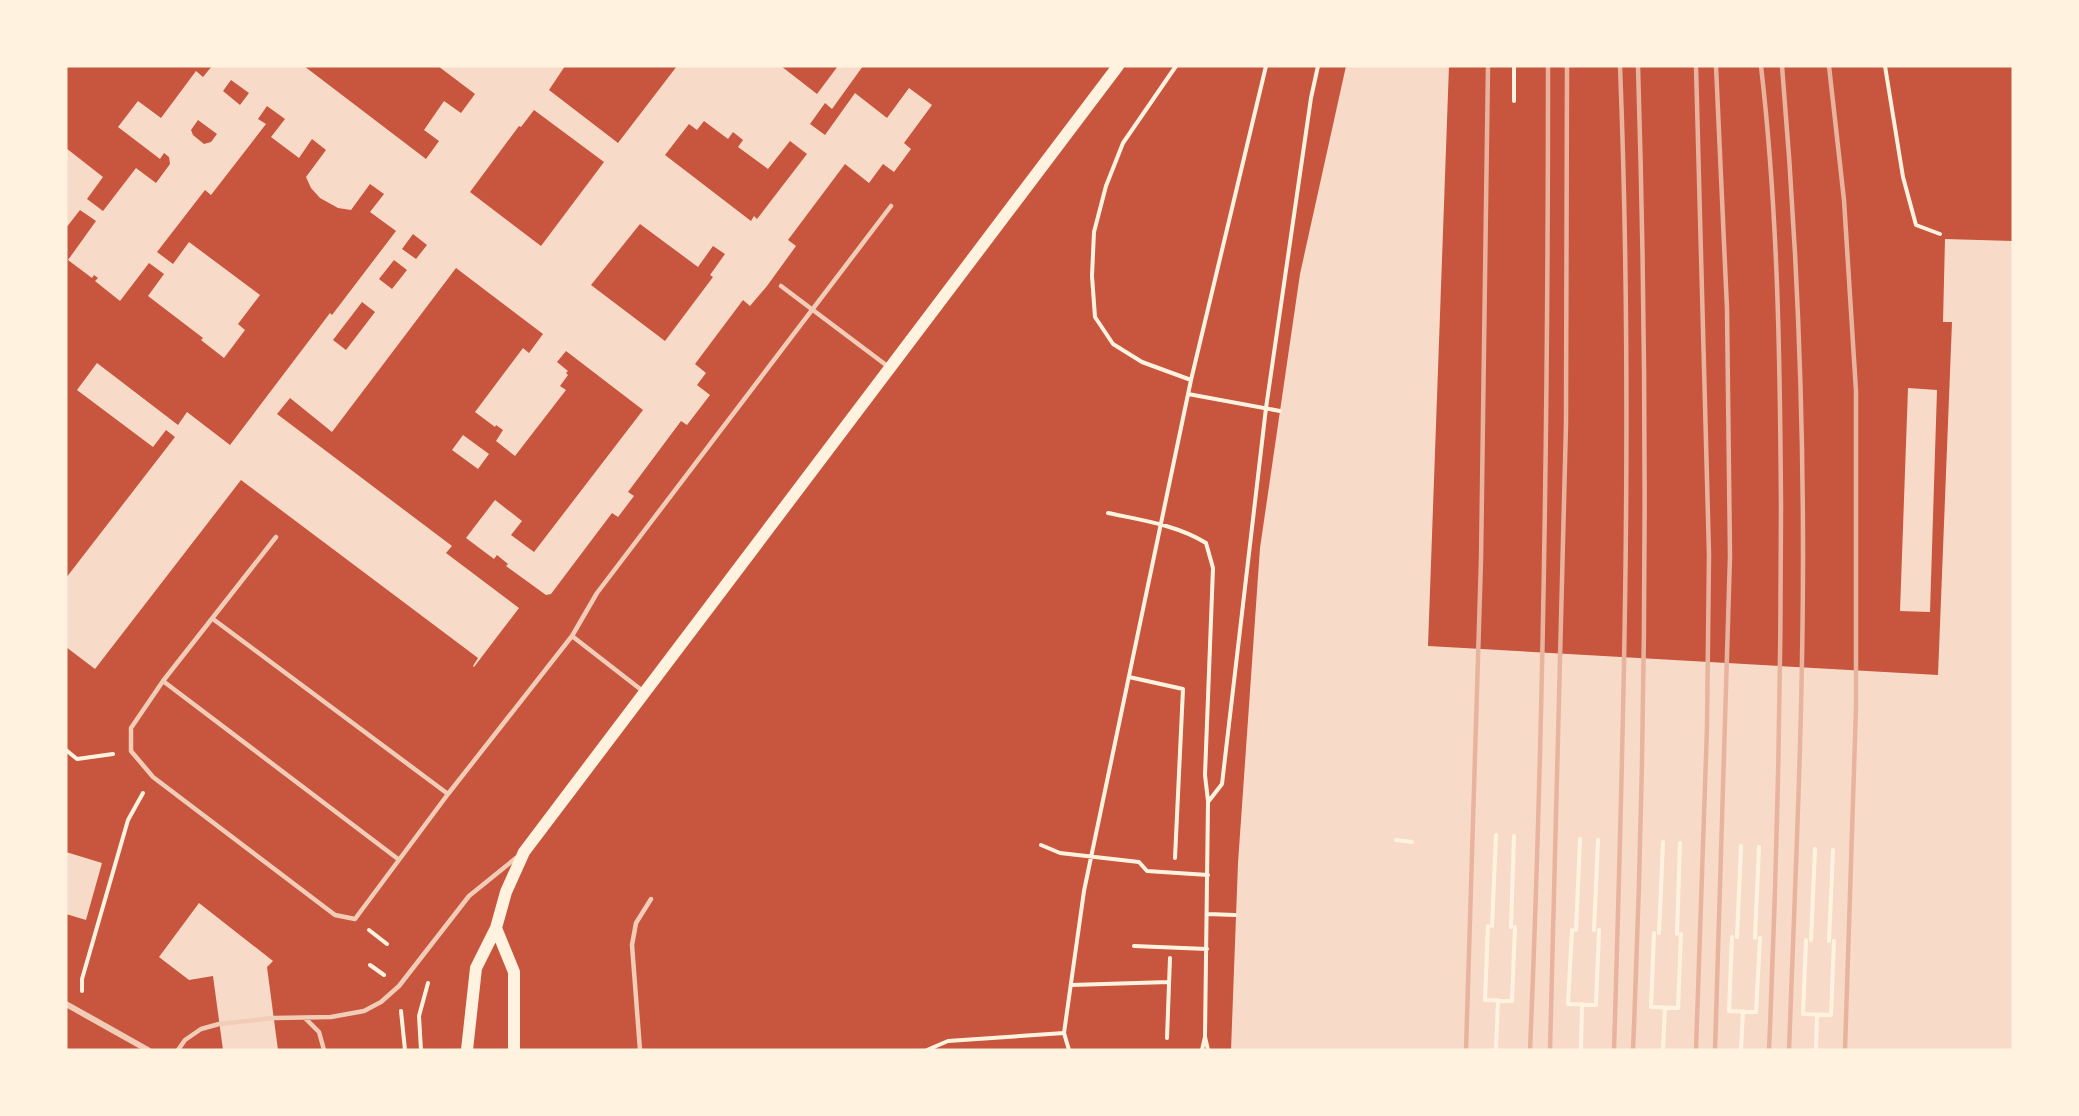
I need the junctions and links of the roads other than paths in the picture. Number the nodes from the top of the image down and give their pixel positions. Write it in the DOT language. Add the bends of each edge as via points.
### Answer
graph roads {
  1 [pos="1118,66"];
  2 [pos="891,206"];
  3 [pos="781,286"];
  4 [pos="813,310"];
  5 [pos="890,368"];
  6 [pos="276,537"];
  7 [pos="213,619"];
  8 [pos="572,636"];
  9 [pos="163,681"];
  10 [pos="644,692"];
  11 [pos="448,794"];
  12 [pos="524,852"];
  13 [pos="398,859"];
  14 [pos="651,899"];
  15 [pos="496,928"];
  16 [pos="66,1004"];
  17 [pos="305,1018"];
  18 [pos="148,1050"];
  19 [pos="178,1050"];
  20 [pos="324,1050"];
  21 [pos="468,1050"];
  22 [pos="514,1050"];
  23 [pos="640,1050"];
  1 -- 5 [label="main road"];
  2 -- 4 [label="lane"];
  3 -- 4 [label="lane"];
  4 -- 5 [label="lane"];
  4 -- 8 [label="lane" via="597,593"];
  5 -- 10 [label="main road"];
  6 -- 7 [label="lane"];
  7 -- 9 [label="lane"];
  7 -- 11 [label="lane"];
  8 -- 10 [label="lane"];
  8 -- 11 [label="lane"];
  9 -- 13 [label="lane"];
  9 -- 13 [label="lane" via="131,728 131,752 153,777 335,915 355,919"];
  10 -- 12 [label="main road"];
  11 -- 13 [label="lane"];
  12 -- 15 [label="main road" via="506,892"];
  12 -- 17 [label="lane" via="469,896 399,986 381,1002 364,1011"];
  14 -- 23 [label="lane" via="636,923 632,945"];
  15 -- 21 [label="main road" via="476,968"];
  15 -- 22 [label="main road" via="514,972"];
  16 -- 18 [label="street"];
  17 -- 19 [label="lane" via="219,1024 201,1029"];
  17 -- 20 [label="lane" via="319,1032"];
}
